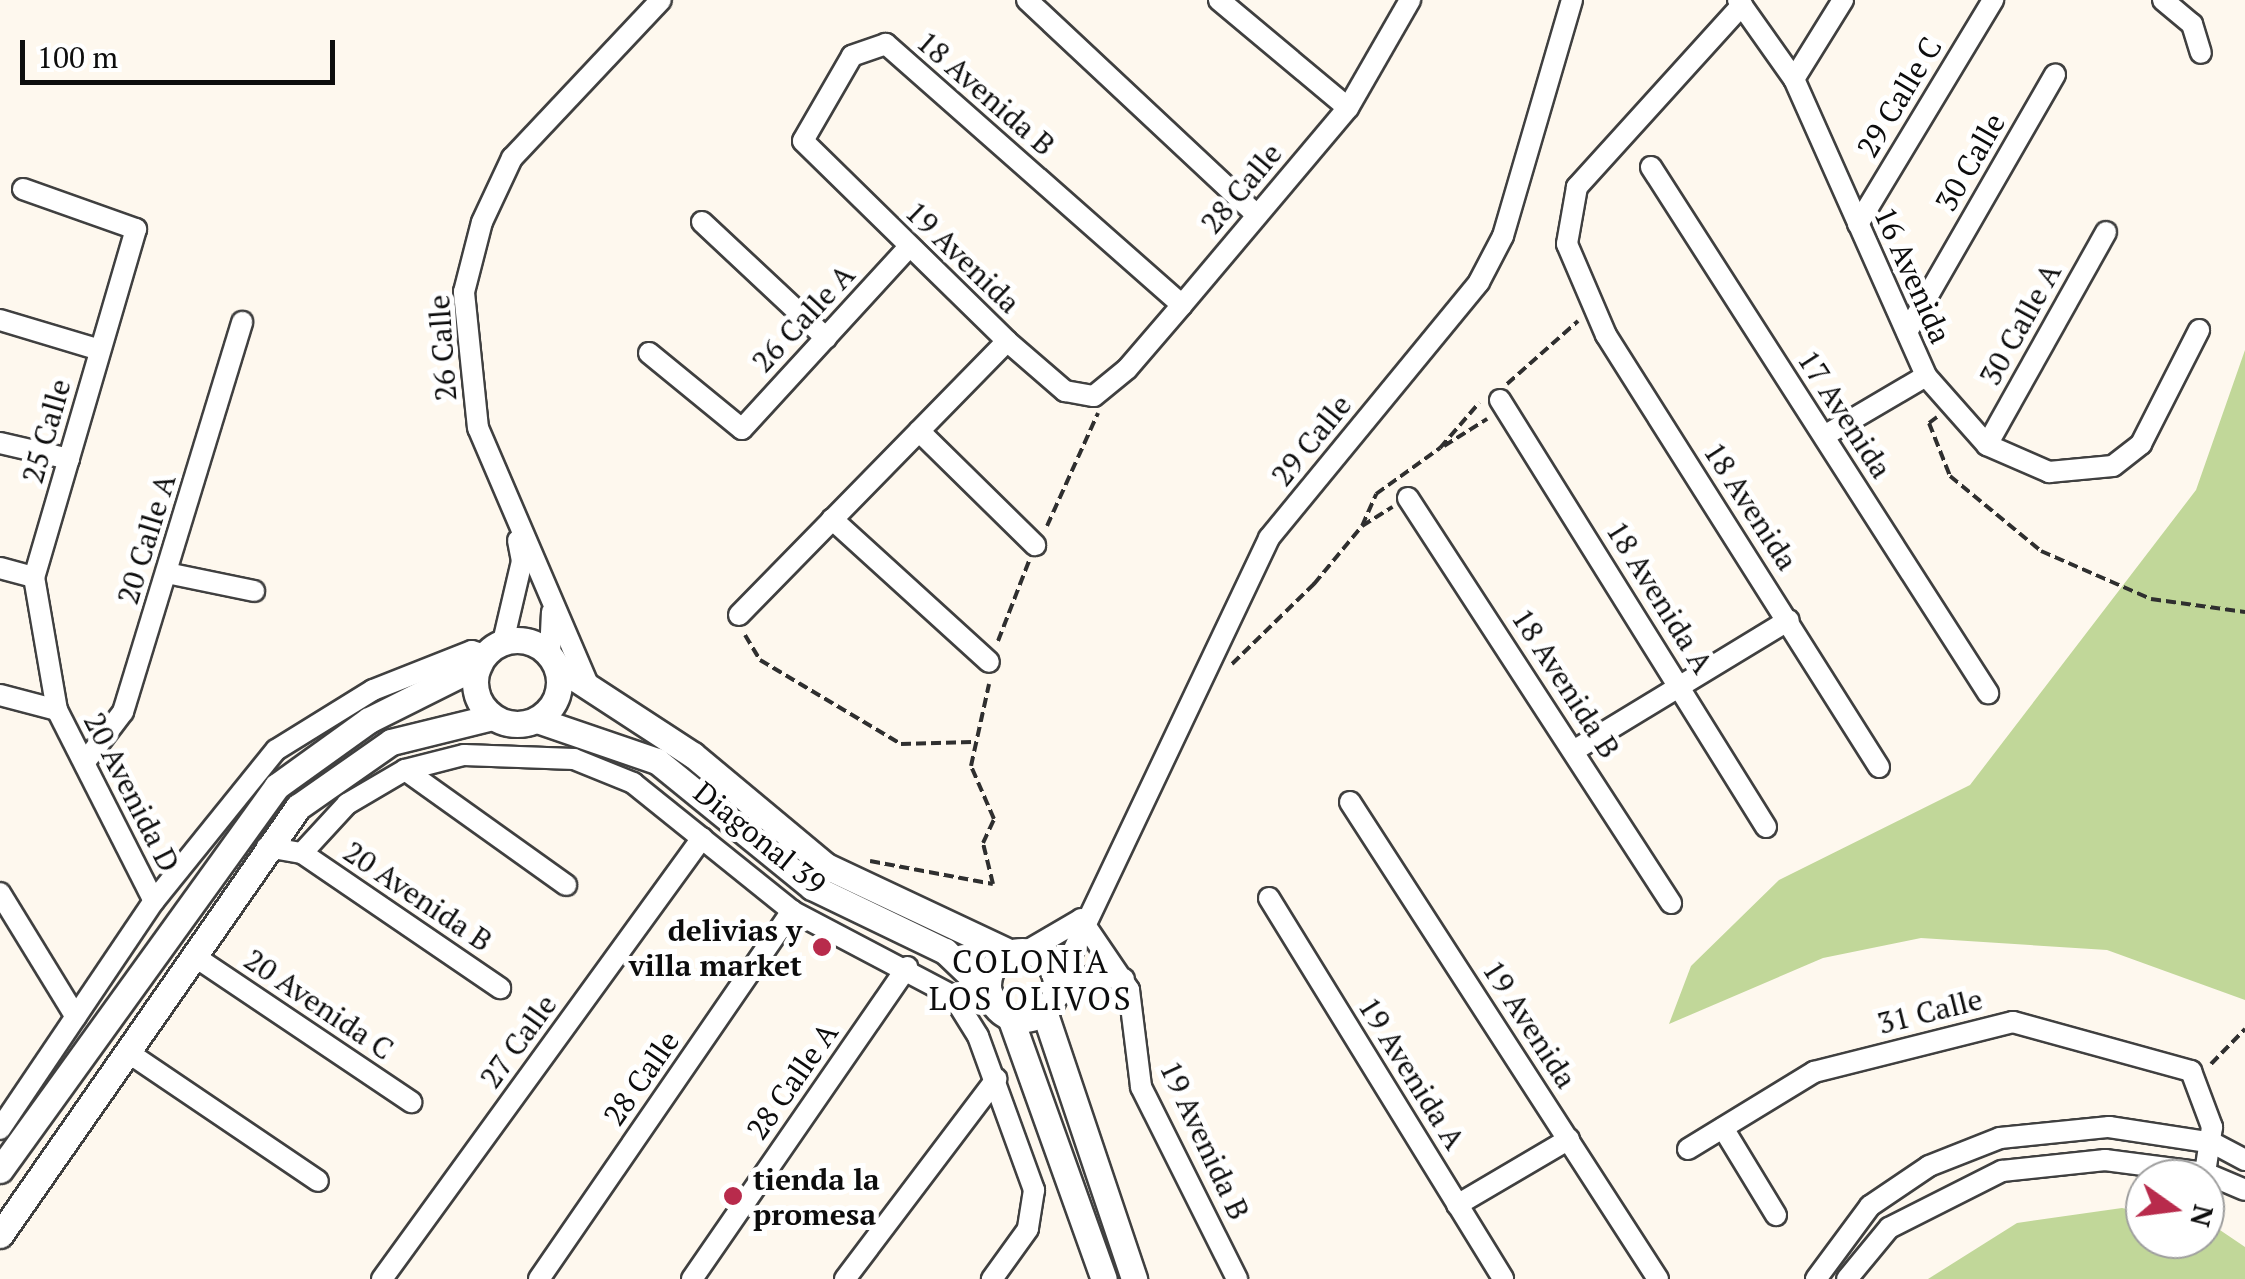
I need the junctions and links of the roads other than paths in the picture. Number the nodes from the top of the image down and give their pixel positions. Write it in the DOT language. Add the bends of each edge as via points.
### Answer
graph roads {
  1 [pos="661,0"];
  2 [pos="1028,0"];
  3 [pos="1219,0"];
  4 [pos="1410,0"];
  5 [pos="1572,0"];
  6 [pos="1843,0"];
  7 [pos="1992,0"];
  8 [pos="2164,0"];
  9 [pos="1740,2"];
  10 [pos="2201,53"];
  11 [pos="2055,75"];
  12 [pos="1794,78"];
  13 [pos="1348,108"];
  14 [pos="803,142"];
  15 [pos="1652,167"];
  16 [pos="23,189"];
  17 [pos="1258,216"];
  18 [pos="702,222"];
  19 [pos="1858,224"];
  20 [pos="2106,232"];
  21 [pos="909,247"];
  22 [pos="1182,305"];
  23 [pos="0,320"];
  24 [pos="242,322"];
  25 [pos="2199,330"];
  26 [pos="1906,332"];
  27 [pos="826,338"];
  28 [pos="1007,341"];
  29 [pos="100,350"];
  30 [pos="649,353"];
  31 [pos="1926,376"];
  32 [pos="1094,396"];
  33 [pos="1503,404"];
  34 [pos="919,431"];
  35 [pos="1824,436"];
  36 [pos="0,443"];
  37 [pos="1987,445"];
  38 [pos="69,459"];
  39 [pos="1408,498"];
  40 [pos="513,514"];
  41 [pos="832,520"];
  42 [pos="1035,544"];
  43 [pos="0,568"];
  44 [pos="167,574"];
  45 [pos="34,577"];
  46 [pos="254,591"];
  47 [pos="552,605"];
  48 [pos="739,615"];
  49 [pos="1789,620"];
  50 [pos="489,654"];
  51 [pos="554,660"];
  52 [pos="989,662"];
  53 [pos="587,682"];
  54 [pos="1680,686"];
  55 [pos="1988,693"];
  56 [pos="0,695"];
  57 [pos="57,710"];
  58 [pos="493,718"];
  59 [pos="537,720"];
  60 [pos="1575,750"];
  61 [pos="84,762"];
  62 [pos="1879,767"];
  63 [pos="405,770"];
  64 [pos="1350,802"];
  65 [pos="1766,827"];
  66 [pos="702,838"];
  67 [pos="267,846"];
  68 [pos="302,852"];
  69 [pos="566,886"];
  70 [pos="0,893"];
  71 [pos="1269,898"];
  72 [pos="154,901"];
  73 [pos="1671,903"];
  74 [pos="792,912"];
  75 [pos="1081,919"];
  76 [pos="1019,952"];
  77 [pos="194,956"];
  78 [pos="908,967"];
  79 [pos="1124,979"];
  80 [pos="500,988"];
  81 [pos="990,994"];
  82 [pos="1051,999"];
  83 [pos="76,1017"];
  84 [pos="1010,1017"];
  85 [pos="130,1053"];
  86 [pos="996,1080"];
  87 [pos="411,1102"];
  88 [pos="1723,1128"];
  89 [pos="0,1129"];
  90 [pos="1569,1140"];
  91 [pos="2214,1143"];
  92 [pos="1688,1149"];
  93 [pos="2209,1159"];
  94 [pos="2245,1160"];
  95 [pos="2125,1163"];
  96 [pos="0,1170"];
  97 [pos="318,1181"];
  98 [pos="1457,1205"];
  99 [pos="1776,1216"];
  100 [pos="0,1235"];
  101 [pos="382,1279"];
  102 [pos="539,1279"];
  103 [pos="692,1279"];
  104 [pos="845,1279"];
  105 [pos="992,1279"];
  106 [pos="1104,1279"];
  107 [pos="1134,1279"];
  108 [pos="1237,1279"];
  109 [pos="1503,1279"];
  110 [pos="1658,1279"];
  111 [pos="1816,1279"];
  112 [pos="1848,1279"];
  1 -- 40 [label="street, 26 Calle" via="512,158 482,222 464,292 469,368 478,428"];
  2 -- 17 [label="street"];
  3 -- 13 [label="street"];
  4 -- 13 [label="street, 28 Calle"];
  5 -- 75 [label="street, 29 Calle" via="1502,236 1479,282 1269,538"];
  6 -- 12 [label="street"];
  7 -- 19 [label="street, 29 Calle C"];
  8 -- 10 [label="street" via="2192,24"];
  9 -- 12 [label="street, 16 Avenida"];
  9 -- 49 [label="street, 18 Avenida" via="1578,187 1567,244 1575,276"];
  11 -- 26 [label="street, 30 Calle"];
  12 -- 19 [label="street, 16 Avenida"];
  13 -- 17 [label="street, 28 Calle"];
  14 -- 21 [label="street, 19 Avenida"];
  14 -- 22 [label="street, 18 Avenida B" via="852,56 886,44"];
  15 -- 35 [label="street, 17 Avenida"];
  16 -- 29 [label="street, 25 Calle" via="136,228"];
  17 -- 22 [label="street, 28 Calle"];
  18 -- 27 [label="street"];
  19 -- 26 [label="street, 16 Avenida"];
  20 -- 37 [label="street, 30 Calle A"];
  21 -- 27 [label="street, 26 Calle A"];
  21 -- 28 [label="street, 19 Avenida"];
  22 -- 32 [label="street, 28 Calle"];
  23 -- 29 [label="street"];
  24 -- 44 [label="street, 20 Calle A"];
  25 -- 37 [label="street, 16 Avenida" via="2141,444 2114,466 2049,472"];
  26 -- 31 [label="street, 16 Avenida"];
  27 -- 30 [label="street, 26 Calle A" via="742,429"];
  28 -- 32 [label="street, 19 Avenida" via="1066,391"];
  28 -- 34 [label="street"];
  29 -- 38 [label="street, 25 Calle"];
  31 -- 35 [label="street"];
  31 -- 37 [label="street, 16 Avenida"];
  33 -- 54 [label="street, 18 Avenida A"];
  34 -- 41 [label="street"];
  34 -- 42 [label="street"];
  35 -- 55 [label="street, 17 Avenida"];
  36 -- 38 [label="street"];
  38 -- 45 [label="street, 25 Calle"];
  39 -- 60 [label="street, 18 Avenida B"];
  40 -- 47 [label="street, 26 Calle"];
  40 -- 50 [label="street, 26 Calle" via="522,561"];
  41 -- 48 [label="street"];
  41 -- 52 [label="street"];
  43 -- 45 [label="street"];
  44 -- 46 [label="street"];
  44 -- 61 [label="street, 20 Calle A" via="123,712"];
  45 -- 57 [label="street, 25 Calle"];
  47 -- 51 [label="street, 26 Calle"];
  47 -- 53 [label="street, 26 Calle"];
  49 -- 54 [label="street"];
  49 -- 62 [label="street, 18 Avenida"];
  50 -- 51 [label="street" via="528,641"];
  50 -- 58 [label="street" via="476,694"];
  50 -- 72 [label="street" via="472,651 373,690 276,750"];
  50 -- 96 [label="street" via="369,720 277,786"];
  51 -- 53 [label="street, Diagonal 39"];
  51 -- 59 [label="street" via="557,698"];
  53 -- 76 [label="street, Diagonal 39" via="826,866"];
  54 -- 60 [label="street"];
  54 -- 65 [label="street, 18 Avenida A"];
  56 -- 57 [label="street, 20 Avenida D"];
  57 -- 61 [label="street, 20 Avenida D"];
  58 -- 59 [label="street"];
  58 -- 67 [label="street" via="391,742 298,807"];
  59 -- 81 [label="street, Diagonal 39" via="656,761 812,887 946,951"];
  60 -- 73 [label="street, 18 Avenida B"];
  61 -- 72 [label="street, 20 Avenida D"];
  63 -- 66 [label="street, Diagonal 39" via="483,754 574,759 633,783"];
  63 -- 68 [label="street, Diagonal 39" via="347,804"];
  63 -- 69 [label="street"];
  64 -- 90 [label="street, 19 Avenida"];
  66 -- 74 [label="street, Diagonal 39"];
  66 -- 101 [label="street, 27 Calle"];
  67 -- 68 [label="street"];
  67 -- 77 [label="street"];
  68 -- 80 [label="street, 20 Avenida B"];
  70 -- 83 [label="street"];
  71 -- 98 [label="street, 19 Avenida A"];
  72 -- 83 [label="street"];
  74 -- 78 [label="street, Diagonal 39"];
  74 -- 102 [label="street, 28 Calle"];
  75 -- 76 [label="street"];
  75 -- 79 [label="street, 19 Avenida B"];
  75 -- 82 [label="street, 29 Calle"];
  76 -- 81 [label="street" via="992,969"];
  76 -- 82 [label="street" via="1051,968"];
  77 -- 85 [label="street"];
  77 -- 87 [label="street, 20 Avenida C"];
  78 -- 86 [label="street, Diagonal 39" via="953,996"];
  78 -- 103 [label="street, 28 Calle A"];
  79 -- 82 [label="street" via="1091,976"];
  79 -- 108 [label="street, 19 Avenida B" via="1141,1087"];
  81 -- 84 [label="street"];
  82 -- 84 [label="street"];
  82 -- 107 [label="street"];
  83 -- 89 [label="street"];
  84 -- 106 [label="street"];
  85 -- 97 [label="street"];
  85 -- 100 [label="street"];
  86 -- 104 [label="street"];
  86 -- 105 [label="street, Diagonal 39" via="1034,1190 1028,1229"];
  88 -- 91 [label="street, 31 Calle" via="1814,1072 2014,1022 2200,1079"];
  88 -- 92 [label="street, 31 Calle"];
  88 -- 99 [label="street"];
  90 -- 98 [label="street"];
  90 -- 110 [label="street, 19 Avenida"];
  91 -- 93 [label="street"];
  91 -- 94 [label="street"];
  91 -- 111 [label="street" via="2109,1127 2000,1138 1930,1166 1870,1206"];
  95 -- 112 [label="street" via="2002,1171 1889,1228"];
  98 -- 109 [label="street, 19 Avenida A"];
}
